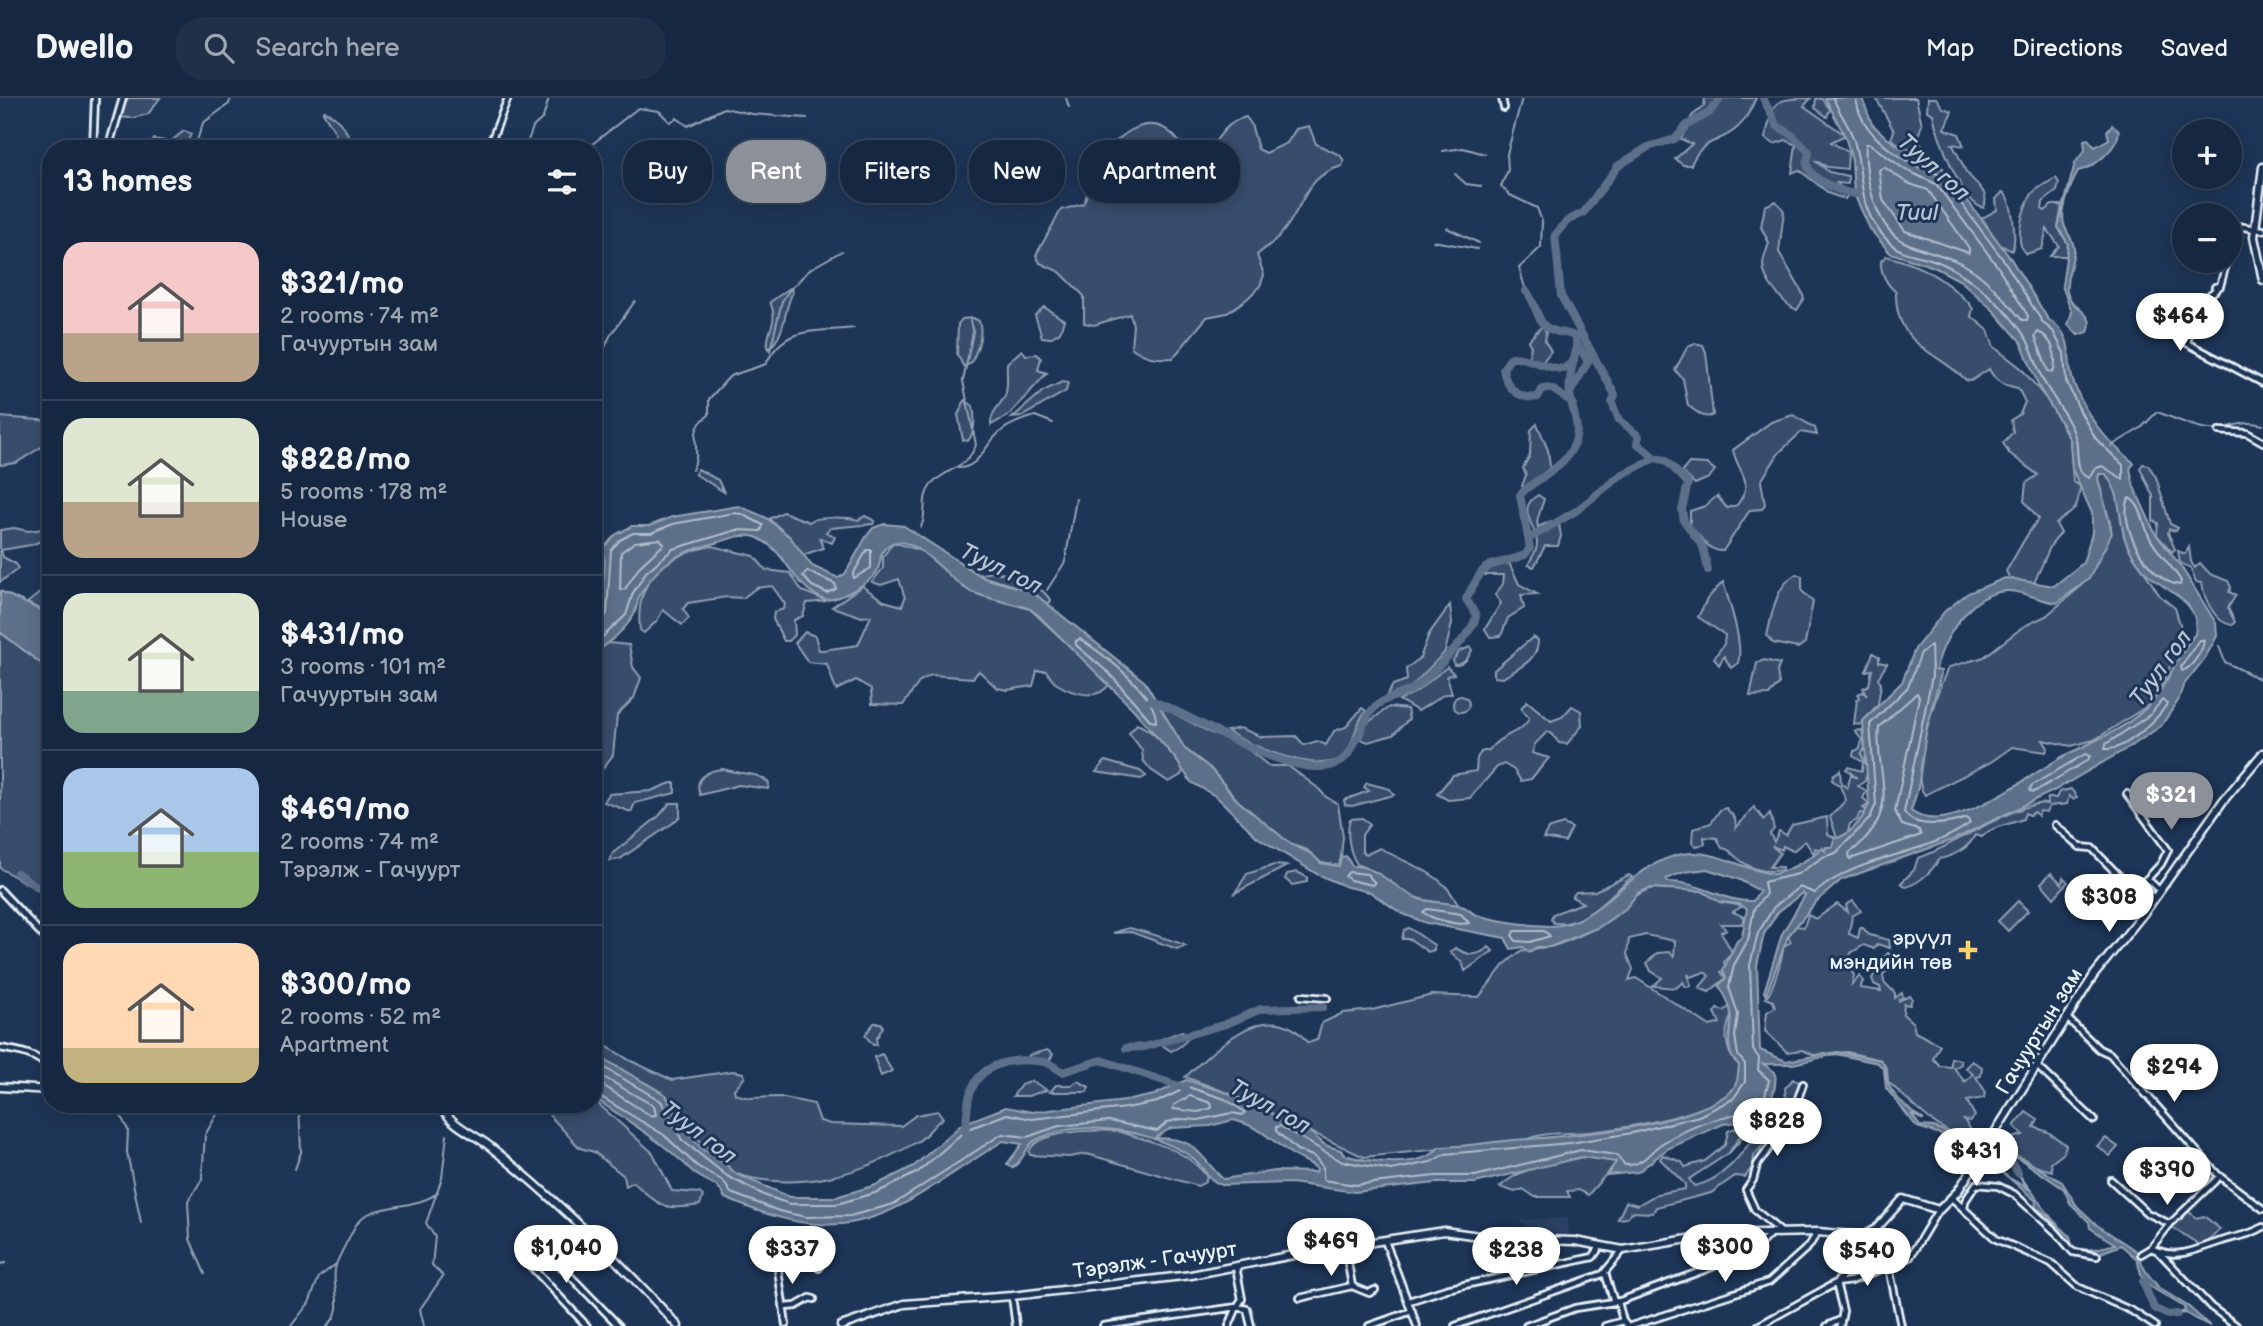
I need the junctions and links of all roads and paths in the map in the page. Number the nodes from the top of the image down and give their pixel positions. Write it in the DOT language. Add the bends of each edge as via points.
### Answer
graph roads {
  1 [pos="95,98"];
  2 [pos="123,98"];
  3 [pos="508,98"];
  4 [pos="1502,98"];
  5 [pos="1504,108"];
  6 [pos="93,140"];
  7 [pos="111,140"];
  8 [pos="492,140"];
  9 [pos="2263,167"];
  10 [pos="2242,226"];
  11 [pos="2255,227"];
  12 [pos="2263,230"];
  13 [pos="2223,273"];
  14 [pos="2263,280"];
  15 [pos="2263,383"];
  16 [pos="2219,431"];
  17 [pos="2263,442"];
  18 [pos="2263,753"];
  19 [pos="2127,794"];
  20 [pos="2055,825"];
  21 [pos="2147,878"];
  22 [pos="2138,885"];
  23 [pos="0,890"];
  24 [pos="2159,891"];
  25 [pos="2154,898"];
  26 [pos="42,934"];
  27 [pos="1301,996"];
  28 [pos="1327,998"];
  29 [pos="2067,1018"];
  30 [pos="0,1048"];
  31 [pos="42,1060"];
  32 [pos="2037,1066"];
  33 [pos="1803,1084"];
  34 [pos="0,1087"];
  35 [pos="42,1089"];
  36 [pos="446,1113"];
  37 [pos="2094,1120"];
  38 [pos="2220,1176"];
  39 [pos="2111,1180"];
  40 [pos="1953,1199"];
  41 [pos="2263,1209"];
  42 [pos="1939,1210"];
  43 [pos="1964,1211"];
  44 [pos="2170,1224"];
  45 [pos="2263,1227"];
  46 [pos="1781,1232"];
  47 [pos="1818,1232"];
  48 [pos="1872,1233"];
  49 [pos="1770,1234"];
  50 [pos="1385,1241"];
  51 [pos="1345,1246"];
  52 [pos="1600,1247"];
  53 [pos="543,1248"];
  54 [pos="2151,1248"];
  55 [pos="1623,1251"];
  56 [pos="2158,1251"];
  57 [pos="2141,1254"];
  58 [pos="2097,1256"];
  59 [pos="527,1262"];
  60 [pos="1236,1267"];
  61 [pos="1889,1267"];
  62 [pos="819,1268"];
  63 [pos="1605,1272"];
  64 [pos="1836,1283"];
  65 [pos="1352,1286"];
  66 [pos="1375,1290"];
  67 [pos="1012,1296"];
  68 [pos="1300,1298"];
  69 [pos="814,1299"];
  70 [pos="1409,1301"];
  71 [pos="1616,1302"];
  72 [pos="784,1307"];
  73 [pos="1237,1307"];
  74 [pos="1412,1311"];
  75 [pos="1841,1319"];
  76 [pos="1623,1321"];
  77 [pos="786,1325"];
  78 [pos="587,1326"];
  79 [pos="619,1326"];
  80 [pos="678,1326"];
  81 [pos="841,1326"];
  82 [pos="1016,1326"];
  83 [pos="1103,1326"];
  84 [pos="1229,1326"];
  85 [pos="1251,1326"];
  86 [pos="1369,1326"];
  87 [pos="1417,1326"];
  88 [pos="1455,1326"];
  89 [pos="1526,1326"];
  90 [pos="1605,1326"];
  91 [pos="1629,1326"];
  92 [pos="1758,1326"];
  93 [pos="1827,1326"];
  94 [pos="1840,1326"];
  95 [pos="1901,1326"];
  96 [pos="2155,1326"];
  97 [pos="2237,1326"];
  1 -- 6 [label="street"];
  2 -- 7 [label="street"];
  3 -- 8 [label="street"];
  4 -- 5 [label="street"];
  9 -- 11 [label="main road"];
  10 -- 11 [label="street"];
  11 -- 12 [label="street"];
  11 -- 14 [label="main road"];
  13 -- 15 [label="street" via="2218,286 2196,307 2187,343"];
  16 -- 17 [label="street" via="2247,432"];
  18 -- 24 [label="main road, Гачууртын зам"];
  19 -- 21 [label="street" via="2168,850"];
  20 -- 22 [label="street" via="2080,847 2092,848 2128,885"];
  21 -- 22 [label="street"];
  21 -- 24 [label="street"];
  22 -- 25 [label="street"];
  23 -- 26 [label="street"];
  24 -- 25 [label="main road, Гачууртын зам"];
  25 -- 29 [label="main road, Гачууртын зам"];
  27 -- 28 [label="street"];
  29 -- 32 [label="main road, Гачууртын зам"];
  29 -- 38 [label="street" via="2110,1054"];
  30 -- 31 [label="street"];
  32 -- 37 [label="street"];
  32 -- 40 [label="main road, Гачууртын зам"];
  33 -- 46 [label="street" via="1792,1116 1757,1165 1746,1190 1755,1210"];
  34 -- 35 [label="main road"];
  36 -- 80 [label="main road" via="563,1208"];
  38 -- 41 [label="street"];
  38 -- 44 [label="street"];
  39 -- 44 [label="street" via="2147,1213"];
  40 -- 42 [label="main road"];
  40 -- 43 [label="street"];
  42 -- 48 [label="main road" via="1902,1199"];
  42 -- 61 [label="street" via="1910,1257"];
  43 -- 58 [label="street" via="1976,1184 1998,1186 2014,1194 2073,1252"];
  43 -- 96 [label="street" via="1996,1239 2051,1263 2078,1287"];
  44 -- 54 [label="street"];
  45 -- 56 [label="street" via="2247,1237 2198,1251"];
  46 -- 47 [label="main road, Тэрэлж - Гачуурт"];
  46 -- 49 [label="main road, Тэрэлж - Гачуурт"];
  47 -- 48 [label="main road, Тэрэлж - Гачуурт"];
  47 -- 91 [label="street" via="1769,1282"];
  48 -- 64 [label="street" via="1859,1258"];
  49 -- 55 [label="main road, Тэрэлж - Гачуурт" via="1718,1234"];
  49 -- 71 [label="street" via="1758,1246 1712,1267"];
  50 -- 51 [label="main road, Тэрэлж - Гачуурт"];
  50 -- 52 [label="main road, Тэрэлж - Гачуурт" via="1452,1231"];
  50 -- 70 [label="street"];
  51 -- 60 [label="main road, Тэрэлж - Гачуурт"];
  51 -- 65 [label="street"];
  52 -- 55 [label="main road, Тэрэлж - Гачуурт"];
  52 -- 70 [label="street" via="1593,1257"];
  53 -- 79 [label="street"];
  54 -- 56 [label="street"];
  54 -- 57 [label="street"];
  55 -- 63 [label="street"];
  56 -- 97 [label="street" via="2211,1307"];
  59 -- 78 [label="street"];
  60 -- 67 [label="main road, Тэрэлж - Гачуурт"];
  60 -- 73 [label="street" via="1242,1299"];
  61 -- 64 [label="street"];
  61 -- 95 [label="street"];
  62 -- 72 [label="street" via="805,1259 779,1259 776,1274"];
  63 -- 71 [label="street"];
  63 -- 88 [label="street"];
  64 -- 75 [label="street"];
  64 -- 92 [label="street"];
  65 -- 66 [label="street" via="1369,1293"];
  65 -- 68 [label="street"];
  67 -- 81 [label="main road, Тэрэлж - Гачуурт" via="904,1304"];
  67 -- 82 [label="street"];
  69 -- 72 [label="street"];
  70 -- 74 [label="street"];
  71 -- 76 [label="street"];
  71 -- 89 [label="street" via="1575,1308"];
  72 -- 77 [label="street"];
  73 -- 83 [label="street"];
  73 -- 84 [label="street"];
  73 -- 85 [label="street" via="1247,1309"];
  74 -- 86 [label="street"];
  74 -- 87 [label="street"];
  75 -- 93 [label="street"];
  75 -- 94 [label="street"];
  76 -- 90 [label="street"];
  76 -- 91 [label="street"];
}
